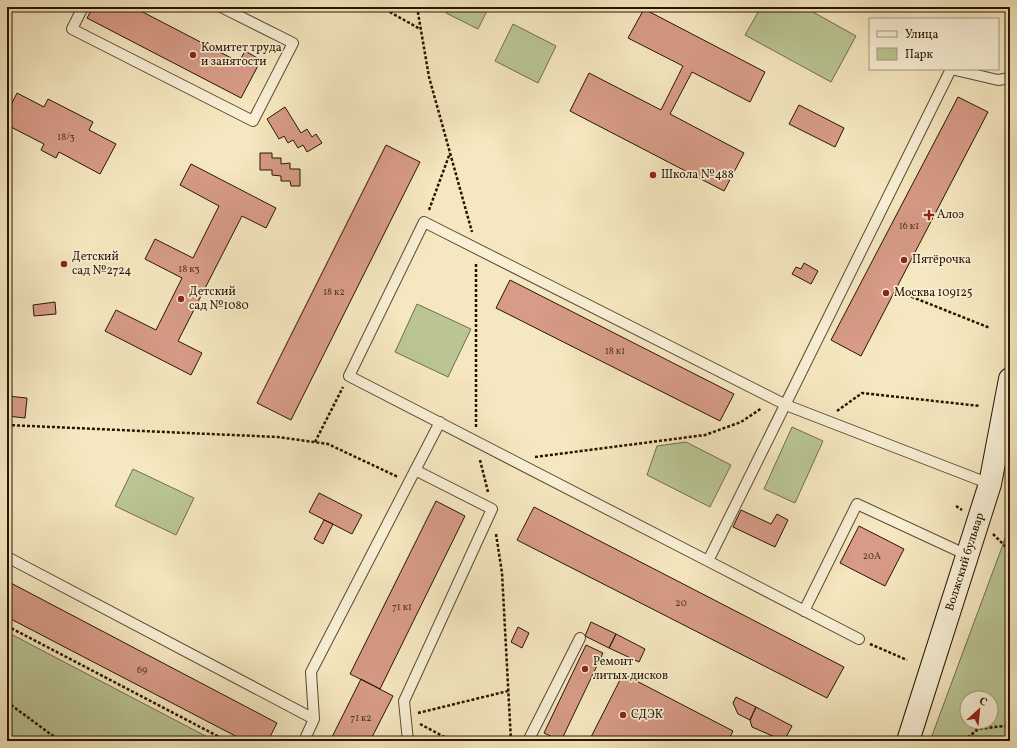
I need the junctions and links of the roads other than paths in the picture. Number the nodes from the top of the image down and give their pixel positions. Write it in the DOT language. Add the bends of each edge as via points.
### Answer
graph roads {
  1 [pos="83,7"];
  2 [pos="222,7"];
  3 [pos="951,70"];
  4 [pos="955,70"];
  5 [pos="1010,78"];
  6 [pos="1010,379"];
  7 [pos="786,405"];
  8 [pos="440,422"];
  9 [pos="415,470"];
  10 [pos="990,484"];
  11 [pos="968,556"];
  12 [pos="7,557"];
  13 [pos="708,561"];
  14 [pos="804,610"];
  15 [pos="580,638"];
  16 [pos="859,639"];
  17 [pos="314,719"];
  18 [pos="304,741"];
  19 [pos="408,741"];
  20 [pos="528,741"];
  21 [pos="908,741"];
  1 -- 2 [label="lane" via="72,29 253,121 293,43"];
  3 -- 7 [label="lane"];
  4 -- 5 [label="lane" via="998,80"];
  6 -- 10 [label="main road, Волжский бульвар"];
  7 -- 8 [label="lane" via="424,222 349,376"];
  7 -- 10 [label="lane"];
  7 -- 13 [label="lane"];
  8 -- 9 [label="lane"];
  8 -- 13 [label="lane"];
  9 -- 17 [label="lane" via="311,672"];
  9 -- 19 [label="lane" via="492,509 404,701"];
  10 -- 11 [label="main road, Волжский бульвар"];
  11 -- 14 [label="lane" via="857,504"];
  11 -- 21 [label="main road, Волжский бульвар"];
  12 -- 17 [label="lane"];
  13 -- 14 [label="lane"];
  14 -- 16 [label="lane"];
  15 -- 20 [label="lane"];
  17 -- 18 [label="lane"];
}
